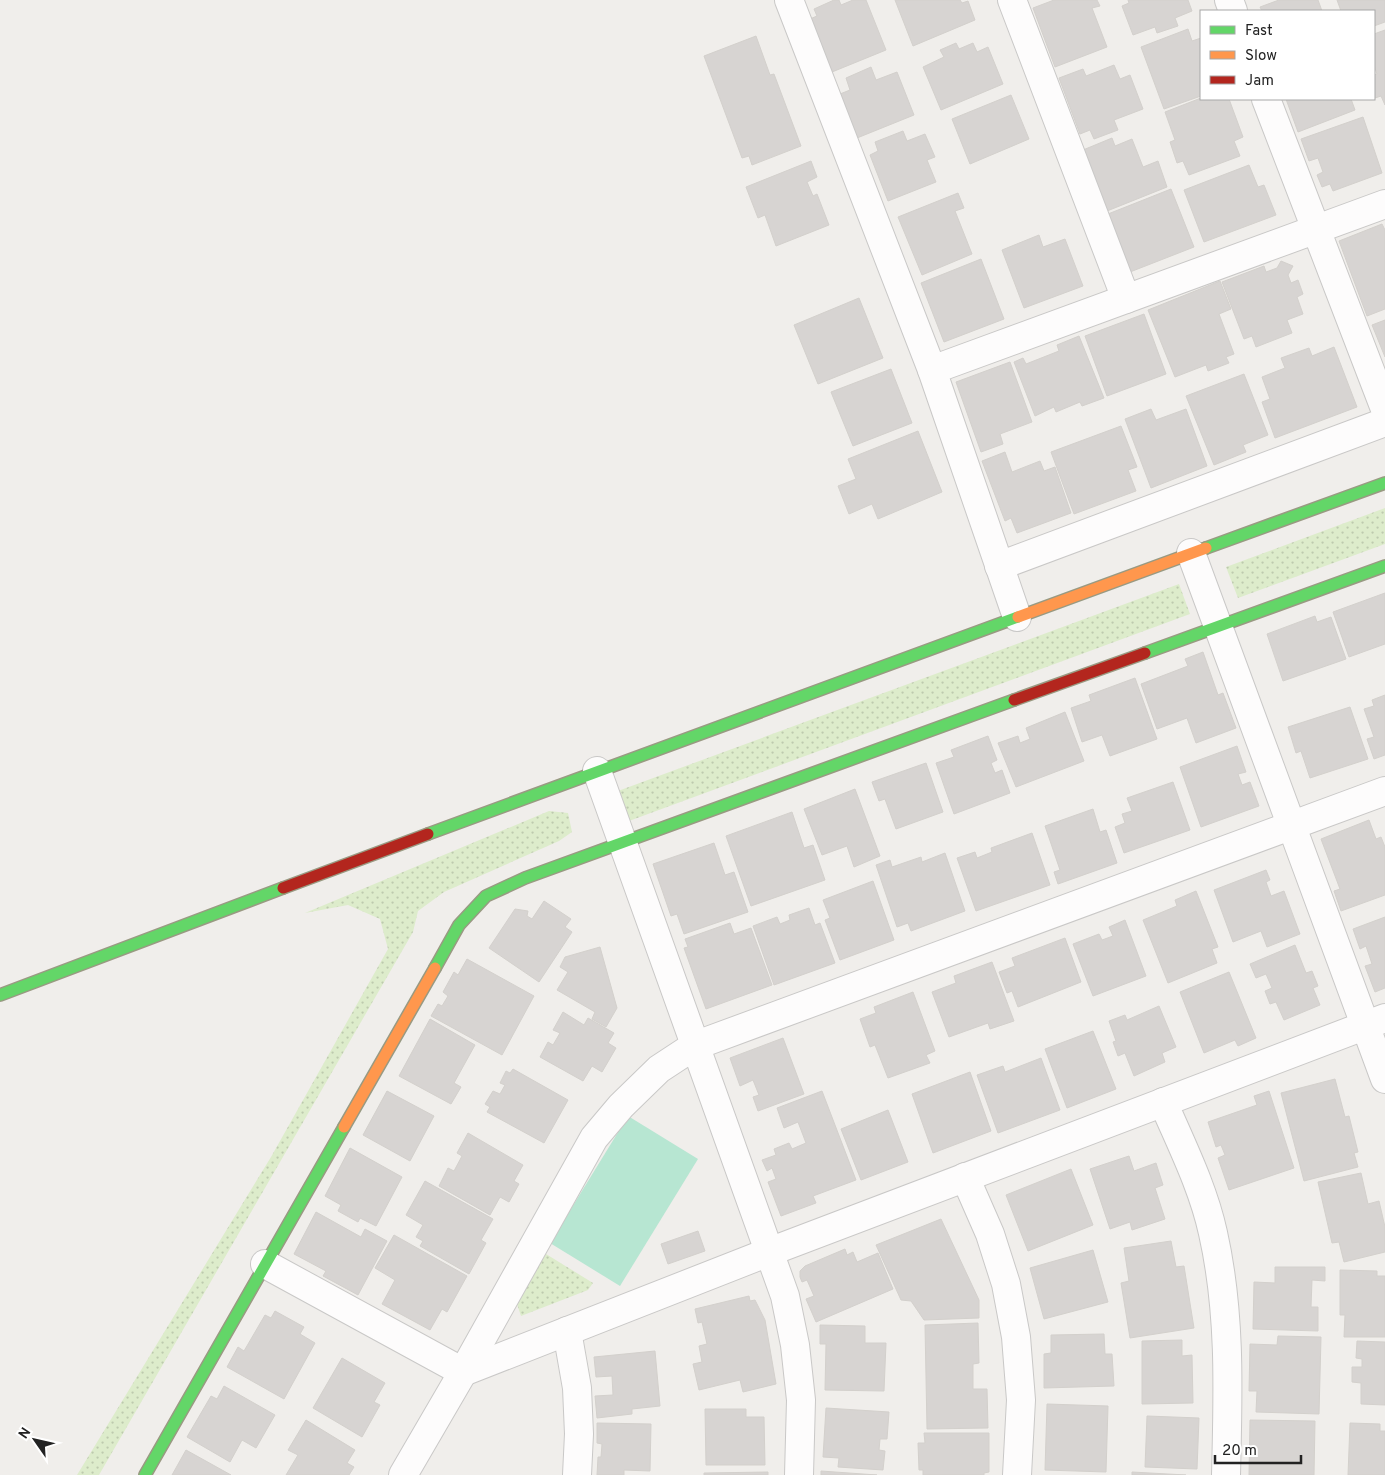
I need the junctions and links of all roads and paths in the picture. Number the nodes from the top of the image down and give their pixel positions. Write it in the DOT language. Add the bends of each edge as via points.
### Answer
graph roads {
  1 [pos="789,0"];
  2 [pos="1012,0"];
  3 [pos="1266,100"];
  4 [pos="1385,204"];
  5 [pos="1316,229"];
  6 [pos="1126,299"];
  7 [pos="932,370"];
  8 [pos="1385,409"];
  9 [pos="1385,422"];
  10 [pos="1385,483"];
  11 [pos="1191,553"];
  12 [pos="999,566"];
  13 [pos="1385,566"];
  14 [pos="1017,618"];
  15 [pos="1218,626"];
  16 [pos="597,771"];
  17 [pos="1385,791"];
  18 [pos="1291,825"];
  19 [pos="622,843"];
  20 [pos="0,995"];
  21 [pos="1375,1021"];
  22 [pos="694,1046"];
  23 [pos="1385,1079"];
  24 [pos="1163,1102"];
  25 [pos="965,1177"];
  26 [pos="769,1252"];
  27 [pos="265,1264"];
  28 [pos="567,1331"];
  29 [pos="463,1372"];
  30 [pos="144,1475"];
  31 [pos="402,1475"];
  32 [pos="577,1475"];
  33 [pos="798,1475"];
  34 [pos="1017,1475"];
  35 [pos="1226,1475"];
  1 -- 7 [label="street"];
  2 -- 6 [label="street"];
  3 -- 5 [label="street"];
  4 -- 5 [label="street"];
  5 -- 6 [label="street"];
  5 -- 8 [label="street"];
  6 -- 7 [label="street"];
  7 -- 12 [label="street"];
  9 -- 12 [label="street"];
  10 -- 11 [label="street"];
  11 -- 14 [label="street"];
  11 -- 15 [label="street"];
  12 -- 14 [label="street"];
  13 -- 15 [label="street"];
  14 -- 16 [label="street"];
  15 -- 18 [label="street"];
  15 -- 19 [label="street"];
  16 -- 19 [label="street"];
  16 -- 20 [label="street"];
  17 -- 18 [label="street"];
  18 -- 21 [label="street"];
  18 -- 22 [label="street"];
  19 -- 22 [label="street"];
  19 -- 27 [label="street" via="525,878 486,896 459,925"];
  21 -- 23 [label="street"];
  21 -- 24 [label="street"];
  22 -- 26 [label="street"];
  22 -- 29 [label="street" via="659,1070 621,1106 594,1138"];
  24 -- 25 [label="street"];
  24 -- 35 [label="street" via="1194,1172 1213,1232 1226,1313"];
  25 -- 26 [label="street"];
  25 -- 34 [label="street" via="990,1234 1006,1284 1016,1337 1021,1400"];
  26 -- 28 [label="street"];
  26 -- 33 [label="street" via="785,1296 795,1345 801,1400"];
  27 -- 29 [label="street"];
  27 -- 30 [label="street"];
  28 -- 29 [label="street"];
  28 -- 32 [label="street" via="576,1388"];
  29 -- 31 [label="street"];
}
